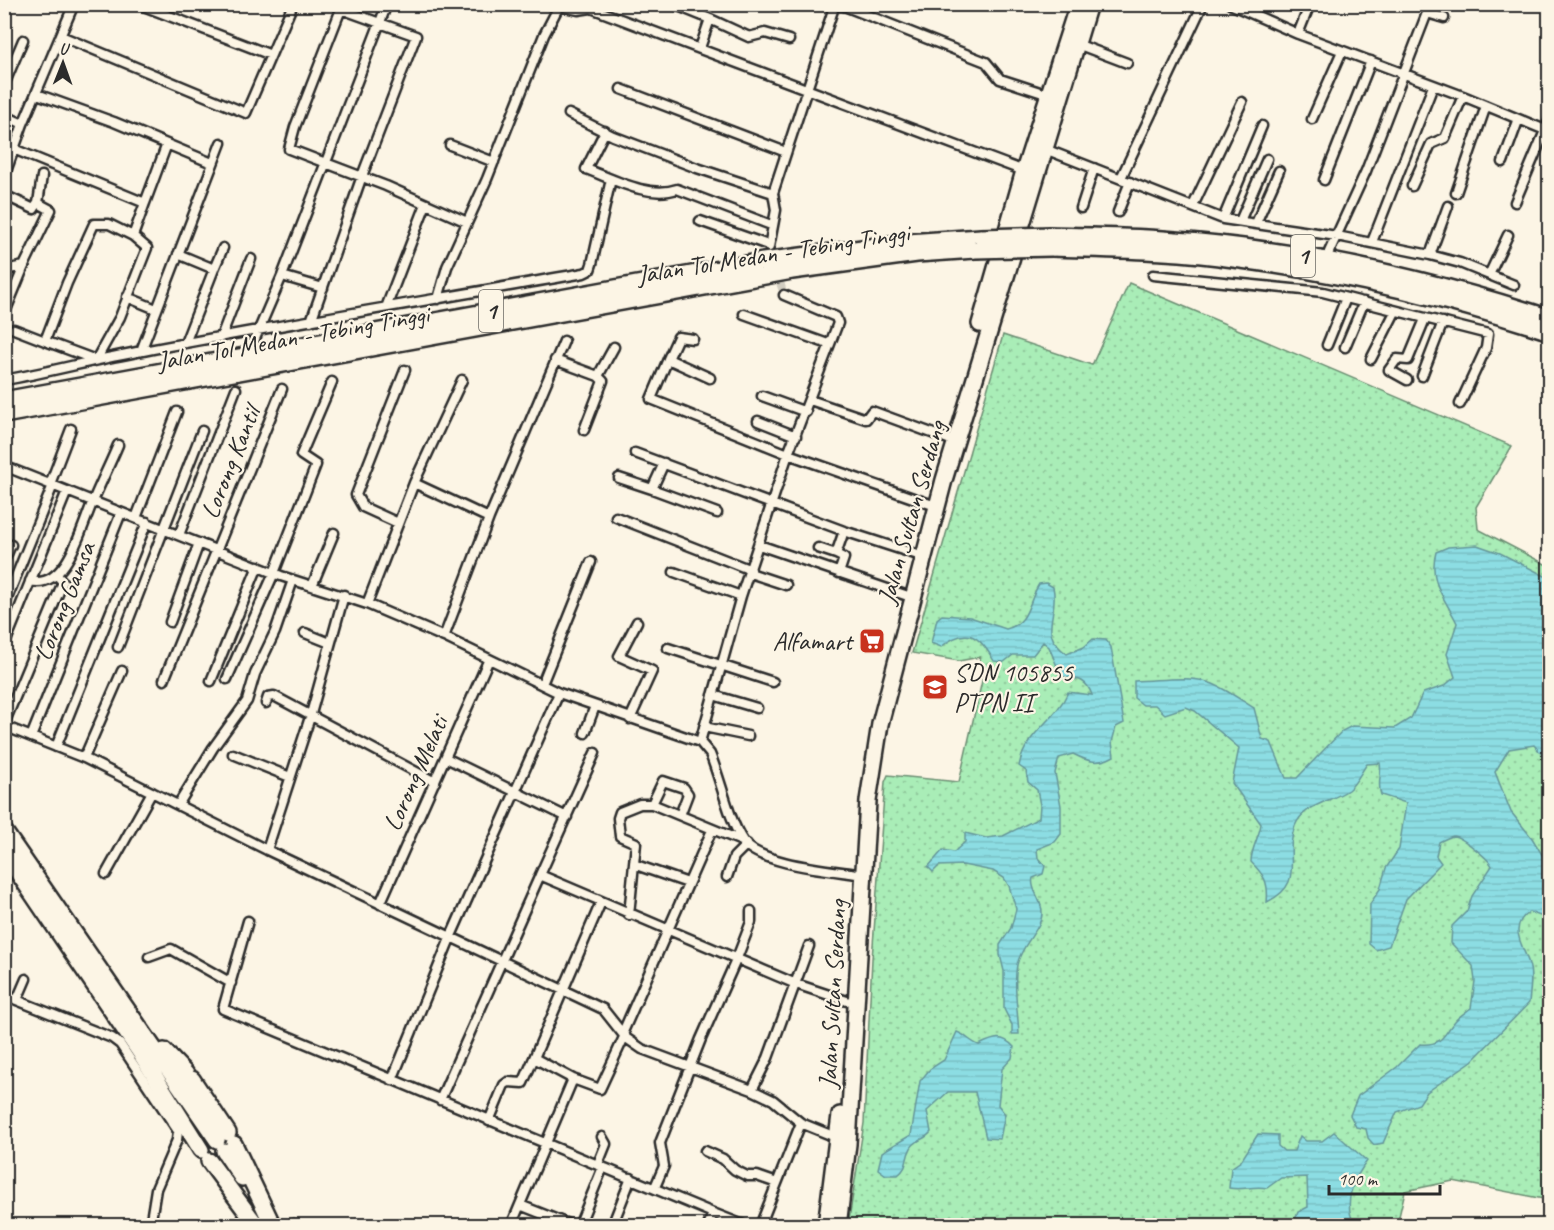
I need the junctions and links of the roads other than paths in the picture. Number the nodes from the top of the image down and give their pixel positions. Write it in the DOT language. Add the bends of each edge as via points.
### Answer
graph roads {
  1 [pos="74,4"];
  2 [pos="138,4"];
  3 [pos="294,4"];
  4 [pos="387,4"];
  5 [pos="673,4"];
  6 [pos="837,4"];
  7 [pos="1078,4"];
  8 [pos="1089,4"];
  9 [pos="1203,4"];
  10 [pos="1310,4"];
  11 [pos="557,5"];
  12 [pos="1233,5"];
  13 [pos="342,7"];
  14 [pos="1429,9"];
  15 [pos="1444,18"];
  16 [pos="710,19"];
  17 [pos="379,24"];
  18 [pos="1298,34"];
  19 [pos="61,36"];
  20 [pos="23,40"];
  21 [pos="789,40"];
  22 [pos="1077,44"];
  23 [pos="700,48"];
  24 [pos="1342,51"];
  25 [pos="271,55"];
  26 [pos="1371,61"];
  27 [pos="1127,63"];
  28 [pos="1404,75"];
  29 [pos="4,85"];
  30 [pos="1433,86"];
  31 [pos="621,89"];
  32 [pos="808,89"];
  33 [pos="37,94"];
  34 [pos="1049,95"];
  35 [pos="1463,96"];
  36 [pos="1242,102"];
  37 [pos="1486,106"];
  38 [pos="569,114"];
  39 [pos="4,115"];
  40 [pos="1312,119"];
  41 [pos="1550,120"];
  42 [pos="1518,121"];
  43 [pos="23,124"];
  44 [pos="1262,126"];
  45 [pos="1547,131"];
  46 [pos="612,135"];
  47 [pos="167,144"];
  48 [pos="221,144"];
  49 [pos="450,145"];
  50 [pos="1045,149"];
  51 [pos="16,150"];
  52 [pos="786,153"];
  53 [pos="1268,159"];
  54 [pos="494,162"];
  55 [pos="1503,162"];
  56 [pos="212,163"];
  57 [pos="326,165"];
  58 [pos="1094,168"];
  59 [pos="1024,171"];
  60 [pos="1280,171"];
  61 [pos="42,176"];
  62 [pos="362,176"];
  63 [pos="4,177"];
  64 [pos="1121,178"];
  65 [pos="611,179"];
  66 [pos="1324,180"];
  67 [pos="1130,182"];
  68 [pos="1412,186"];
  69 [pos="773,193"];
  70 [pos="1456,193"];
  71 [pos="4,195"];
  72 [pos="1515,202"];
  73 [pos="38,203"];
  74 [pos="145,203"];
  75 [pos="426,204"];
  76 [pos="1193,206"];
  77 [pos="1448,206"];
  78 [pos="1081,208"];
  79 [pos="1118,212"];
  80 [pos="1223,219"];
  81 [pos="700,221"];
  82 [pos="1240,221"];
  83 [pos="467,222"];
  84 [pos="1256,223"];
  85 [pos="771,225"];
  86 [pos="1508,235"];
  87 [pos="133,236"];
  88 [pos="1337,236"];
  89 [pos="1051,242"];
  90 [pos="1372,242"];
  91 [pos="223,248"];
  92 [pos="1329,252"];
  93 [pos="178,255"];
  94 [pos="1430,255"];
  95 [pos="251,259"];
  96 [pos="24,266"];
  97 [pos="214,269"];
  98 [pos="4,270"];
  99 [pos="1489,274"];
  100 [pos="1154,275"];
  101 [pos="282,276"];
  102 [pos="1514,285"];
  103 [pos="323,288"];
  104 [pos="784,294"];
  105 [pos="127,297"];
  106 [pos="438,298"];
  107 [pos="1346,298"];
  108 [pos="1364,302"];
  109 [pos="387,305"];
  110 [pos="156,309"];
  111 [pos="1395,312"];
  112 [pos="744,314"];
  113 [pos="4,315"];
  114 [pos="1550,318"];
  115 [pos="1425,319"];
  116 [pos="311,321"];
  117 [pos="1443,322"];
  118 [pos="14,329"];
  119 [pos="258,331"];
  120 [pos="1550,332"];
  121 [pos="221,337"];
  122 [pos="693,339"];
  123 [pos="981,339"];
  124 [pos="45,341"];
  125 [pos="254,341"];
  126 [pos="564,341"];
  127 [pos="185,343"];
  128 [pos="828,344"];
  129 [pos="1327,345"];
  130 [pos="614,347"];
  131 [pos="1345,347"];
  132 [pos="71,351"];
  133 [pos="141,351"];
  134 [pos="668,359"];
  135 [pos="1371,359"];
  136 [pos="96,360"];
  137 [pos="555,360"];
  138 [pos="65,369"];
  139 [pos="405,370"];
  140 [pos="598,375"];
  141 [pos="1422,376"];
  142 [pos="710,378"];
  143 [pos="4,380"];
  144 [pos="462,380"];
  145 [pos="1407,380"];
  146 [pos="332,382"];
  147 [pos="236,389"];
  148 [pos="282,389"];
  149 [pos="762,396"];
  150 [pos="810,400"];
  151 [pos="1460,404"];
  152 [pos="6,411"];
  153 [pos="177,412"];
  154 [pos="806,412"];
  155 [pos="758,421"];
  156 [pos="71,429"];
  157 [pos="584,430"];
  158 [pos="202,431"];
  159 [pos="796,436"];
  160 [pos="948,439"];
  161 [pos="118,445"];
  162 [pos="635,453"];
  163 [pos="788,454"];
  164 [pos="664,463"];
  165 [pos="5,468"];
  166 [pos="619,478"];
  167 [pos="414,483"];
  168 [pos="52,485"];
  169 [pos="652,489"];
  170 [pos="67,491"];
  171 [pos="92,501"];
  172 [pos="774,503"];
  173 [pos="930,504"];
  174 [pos="121,513"];
  175 [pos="717,513"];
  176 [pos="616,517"];
  177 [pos="136,518"];
  178 [pos="489,518"];
  179 [pos="147,522"];
  180 [pos="399,523"];
  181 [pos="163,529"];
  182 [pos="844,531"];
  183 [pos="334,532"];
  184 [pos="179,534"];
  185 [pos="200,543"];
  186 [pos="11,545"];
  187 [pos="759,545"];
  188 [pos="818,548"];
  189 [pos="218,550"];
  190 [pos="836,554"];
  191 [pos="915,554"];
  192 [pos="4,561"];
  193 [pos="591,562"];
  194 [pos="258,566"];
  195 [pos="674,572"];
  196 [pos="750,572"];
  197 [pos="274,573"];
  198 [pos="839,573"];
  199 [pos="56,574"];
  200 [pos="293,580"];
  201 [pos="30,581"];
  202 [pos="786,585"];
  203 [pos="312,586"];
  204 [pos="344,595"];
  205 [pos="905,595"];
  206 [pos="741,596"];
  207 [pos="367,604"];
  208 [pos="4,606"];
  209 [pos="170,622"];
  210 [pos="637,622"];
  211 [pos="305,633"];
  212 [pos="444,637"];
  213 [pos="330,643"];
  214 [pos="4,646"];
  215 [pos="118,647"];
  216 [pos="668,648"];
  217 [pos="489,659"];
  218 [pos="722,666"];
  219 [pos="122,671"];
  220 [pos="227,679"];
  221 [pos="164,680"];
  222 [pos="211,681"];
  223 [pos="773,682"];
  224 [pos="542,684"];
  225 [pos="559,693"];
  226 [pos="713,695"];
  227 [pos="266,703"];
  228 [pos="595,706"];
  229 [pos="757,708"];
  230 [pos="311,714"];
  231 [pos="630,719"];
  232 [pos="4,725"];
  233 [pos="704,727"];
  234 [pos="585,733"];
  235 [pos="748,736"];
  236 [pos="31,737"];
  237 [pos="700,742"];
  238 [pos="56,747"];
  239 [pos="595,753"];
  240 [pos="233,754"];
  241 [pos="84,758"];
  242 [pos="446,758"];
  243 [pos="290,777"];
  244 [pos="435,782"];
  245 [pos="152,792"];
  246 [pos="516,793"];
  247 [pos="652,804"];
  248 [pos="178,805"];
  249 [pos="680,815"];
  250 [pos="567,817"];
  251 [pos="712,830"];
  252 [pos="4,831"];
  253 [pos="745,843"];
  254 [pos="267,850"];
  255 [pos="4,852"];
  256 [pos="636,865"];
  257 [pos="106,874"];
  258 [pos="540,874"];
  259 [pos="857,874"];
  260 [pos="727,877"];
  261 [pos="688,884"];
  262 [pos="600,902"];
  263 [pos="380,904"];
  264 [pos="751,912"];
  265 [pos="629,915"];
  266 [pos="248,921"];
  267 [pos="668,930"];
  268 [pos="451,936"];
  269 [pos="809,946"];
  270 [pos="149,957"];
  271 [pos="738,958"];
  272 [pos="502,960"];
  273 [pos="26,979"];
  274 [pos="231,983"];
  275 [pos="796,984"];
  276 [pos="564,991"];
  277 [pos="4,995"];
  278 [pos="17,1000"];
  279 [pos="847,1001"];
  280 [pos="129,1014"];
  281 [pos="624,1034"];
  282 [pos="534,1058"];
  283 [pos="690,1068"];
  284 [pos="573,1079"];
  285 [pos="392,1080"];
  286 [pos="752,1090"];
  287 [pos="441,1100"];
  288 [pos="489,1121"];
  289 [pos="801,1123"];
  290 [pos="602,1137"];
  291 [pos="843,1138"];
  292 [pos="226,1142"];
  293 [pos="547,1145"];
  294 [pos="705,1152"];
  295 [pos="600,1166"];
  296 [pos="631,1178"];
  297 [pos="777,1183"];
  298 [pos="655,1187"];
  299 [pos="520,1205"];
  300 [pos="713,1213"];
  301 [pos="150,1226"];
  302 [pos="257,1226"];
  303 [pos="273,1226"];
  304 [pos="511,1226"];
  305 [pos="573,1226"];
  306 [pos="579,1226"];
  307 [pos="612,1226"];
  308 [pos="708,1226"];
  309 [pos="746,1226"];
  310 [pos="760,1226"];
  311 [pos="826,1226"];
  312 [pos="838,1226"];
  1 -- 19 [label="street"];
  2 -- 25 [label="street"];
  3 -- 25 [label="street"];
  4 -- 17 [label="street"];
  5 -- 16 [label="street"];
  6 -- 32 [label="street"];
  6 -- 34 [label="street" via="986,62 1000,79"];
  7 -- 34 [label="highway, Jalan Sultan Serdang"];
  8 -- 22 [label="highway, Jalan Sultan Serdang"];
  9 -- 64 [label="street"];
  10 -- 18 [label="street"];
  11 -- 23 [label="street" via="597,11"];
  11 -- 54 [label="street"];
  12 -- 18 [label="street"];
  13 -- 17 [label="street"];
  13 -- 57 [label="street" via="289,142 292,151"];
  14 -- 15 [label="street"];
  14 -- 28 [label="street"];
  16 -- 21 [label="street" via="749,37 765,33"];
  16 -- 23 [label="street"];
  17 -- 57 [label="street"];
  17 -- 62 [label="street" via="416,36"];
  18 -- 24 [label="street"];
  19 -- 25 [label="street" via="246,113"];
  19 -- 33 [label="street"];
  20 -- 29 [label="street"];
  22 -- 27 [label="street"];
  22 -- 50 [label="highway, Jalan Sultan Serdang"];
  23 -- 32 [label="street"];
  24 -- 26 [label="street"];
  24 -- 40 [label="street"];
  26 -- 28 [label="street"];
  26 -- 66 [label="street"];
  28 -- 30 [label="street"];
  28 -- 88 [label="street"];
  30 -- 35 [label="street"];
  30 -- 90 [label="street"];
  31 -- 52 [label="street"];
  32 -- 52 [label="street"];
  32 -- 59 [label="street"];
  33 -- 43 [label="street"];
  33 -- 47 [label="street"];
  34 -- 59 [label="highway, Jalan Sultan Serdang"];
  35 -- 37 [label="street"];
  35 -- 68 [label="street" via="1446,138 1431,144"];
  36 -- 76 [label="street"];
  37 -- 42 [label="street"];
  37 -- 70 [label="street"];
  38 -- 46 [label="street"];
  39 -- 43 [label="street"];
  41 -- 45 [label="street"];
  42 -- 45 [label="street"];
  42 -- 55 [label="street"];
  43 -- 51 [label="street"];
  44 -- 80 [label="street"];
  45 -- 72 [label="street"];
  46 -- 65 [label="street" via="586,169"];
  46 -- 69 [label="street"];
  47 -- 56 [label="street"];
  47 -- 74 [label="street"];
  48 -- 56 [label="street"];
  49 -- 54 [label="street"];
  50 -- 58 [label="street"];
  50 -- 123 [label="highway, Jalan Sultan Serdang"];
  51 -- 63 [label="street"];
  51 -- 74 [label="street"];
  52 -- 69 [label="street"];
  53 -- 82 [label="street"];
  54 -- 83 [label="street"];
  56 -- 93 [label="street"];
  57 -- 62 [label="street"];
  57 -- 101 [label="street"];
  58 -- 64 [label="street"];
  58 -- 78 [label="street"];
  59 -- 123 [label="highway, Jalan Sultan Serdang"];
  60 -- 84 [label="street"];
  61 -- 73 [label="street"];
  62 -- 75 [label="street"];
  62 -- 103 [label="street"];
  64 -- 67 [label="street"];
  65 -- 85 [label="street" via="664,192 677,189"];
  65 -- 106 [label="street" via="590,270"];
  67 -- 76 [label="street"];
  67 -- 79 [label="street"];
  69 -- 85 [label="street" via="776,210"];
  71 -- 73 [label="street" via="31,208"];
  73 -- 96 [label="street" via="51,210"];
  74 -- 87 [label="street"];
  75 -- 83 [label="street"];
  75 -- 109 [label="street"];
  76 -- 80 [label="street"];
  77 -- 94 [label="street"];
  80 -- 82 [label="street"];
  81 -- 85 [label="street" via="769,246"];
  82 -- 84 [label="street"];
  83 -- 106 [label="street"];
  84 -- 88 [label="street"];
  86 -- 99 [label="street"];
  87 -- 105 [label="street" via="147,248"];
  87 -- 124 [label="street" via="109,224 94,224"];
  88 -- 90 [label="street"];
  88 -- 92 [label="street"];
  89 -- 114 [label="highway, Jalan Tol Medan - Tebing Tinggi / 1" via="1162,238 1253,248 1341,263"];
  89 -- 120 [label="highway, Jalan Tol Medan - Tebing Tinggi / 1" via="1233,258 1305,270 1500,315"];
  89 -- 152 [label="highway, Jalan Tol Medan - Tebing Tinggi / 1, bridge" via="908,242 763,261"];
  90 -- 94 [label="street"];
  91 -- 97 [label="street"];
  93 -- 97 [label="street"];
  93 -- 110 [label="street"];
  94 -- 99 [label="street"];
  95 -- 121 [label="street"];
  96 -- 98 [label="street"];
  96 -- 113 [label="street"];
  97 -- 127 [label="street"];
  99 -- 102 [label="street"];
  100 -- 107 [label="street" via="1324,288"];
  101 -- 103 [label="street"];
  101 -- 119 [label="street"];
  103 -- 116 [label="street"];
  104 -- 128 [label="street" via="838,319"];
  105 -- 110 [label="street"];
  105 -- 136 [label="street"];
  106 -- 109 [label="street"];
  107 -- 108 [label="street"];
  107 -- 129 [label="street"];
  108 -- 111 [label="street"];
  108 -- 131 [label="street"];
  109 -- 116 [label="street"];
  110 -- 133 [label="street"];
  111 -- 115 [label="street"];
  111 -- 135 [label="street"];
  112 -- 128 [label="street"];
  115 -- 117 [label="street"];
  115 -- 145 [label="street" via="1408,360 1397,359 1389,370"];
  116 -- 119 [label="street"];
  117 -- 141 [label="street"];
  117 -- 151 [label="street" via="1489,336"];
  118 -- 124 [label="street"];
  119 -- 121 [label="street"];
  119 -- 125 [label="street"];
  121 -- 127 [label="street"];
  122 -- 134 [label="street" via="678,337"];
  123 -- 160 [label="highway, Jalan Sultan Serdang"];
  123 -- 291 [label="highway, Jalan Sultan Serdang" via="874,755"];
  124 -- 132 [label="street"];
  126 -- 137 [label="street"];
  127 -- 133 [label="street"];
  128 -- 150 [label="street"];
  130 -- 140 [label="street"];
  132 -- 136 [label="street"];
  132 -- 138 [label="street"];
  133 -- 136 [label="street"];
  134 -- 142 [label="street"];
  134 -- 163 [label="street" via="651,399"];
  136 -- 138 [label="street"];
  137 -- 140 [label="street"];
  137 -- 178 [label="street"];
  138 -- 143 [label="street"];
  139 -- 180 [label="street" via="356,495 363,507"];
  140 -- 157 [label="street" via="603,381"];
  144 -- 167 [label="street"];
  146 -- 197 [label="street" via="301,454 316,465"];
  147 -- 184 [label="street"];
  148 -- 189 [label="street, Lorong Kantil"];
  149 -- 154 [label="street"];
  150 -- 154 [label="street"];
  150 -- 160 [label="street" via="866,419 872,411"];
  153 -- 177 [label="street"];
  154 -- 159 [label="street"];
  155 -- 159 [label="street"];
  156 -- 168 [label="street"];
  158 -- 181 [label="street"];
  159 -- 163 [label="street"];
  160 -- 173 [label="highway, Jalan Sultan Serdang"];
  161 -- 171 [label="street"];
  162 -- 164 [label="street"];
  163 -- 172 [label="street"];
  163 -- 173 [label="street"];
  164 -- 169 [label="street"];
  164 -- 172 [label="street"];
  165 -- 168 [label="street"];
  166 -- 169 [label="street"];
  167 -- 178 [label="street"];
  167 -- 180 [label="street"];
  168 -- 170 [label="street"];
  168 -- 208 [label="street"];
  169 -- 175 [label="street"];
  170 -- 171 [label="street"];
  170 -- 201 [label="street"];
  171 -- 174 [label="street"];
  171 -- 199 [label="street" via="74,550"];
  172 -- 182 [label="street"];
  172 -- 187 [label="street"];
  173 -- 191 [label="highway, Jalan Sultan Serdang"];
  174 -- 177 [label="street"];
  174 -- 236 [label="street, Lorong Gamsa"];
  176 -- 196 [label="street"];
  177 -- 179 [label="street"];
  178 -- 212 [label="street"];
  179 -- 181 [label="street"];
  179 -- 238 [label="street"];
  180 -- 207 [label="street"];
  181 -- 184 [label="street"];
  181 -- 215 [label="street"];
  182 -- 190 [label="street"];
  182 -- 191 [label="street"];
  183 -- 203 [label="street"];
  184 -- 185 [label="street"];
  185 -- 189 [label="street"];
  185 -- 209 [label="street"];
  186 -- 192 [label="street"];
  187 -- 196 [label="street"];
  187 -- 198 [label="street"];
  188 -- 190 [label="street"];
  189 -- 194 [label="street"];
  189 -- 221 [label="street, Lorong Kantil"];
  190 -- 198 [label="street" via="844,558"];
  191 -- 205 [label="highway, Jalan Sultan Serdang"];
  193 -- 224 [label="street"];
  194 -- 197 [label="street"];
  194 -- 222 [label="street"];
  195 -- 206 [label="street"];
  196 -- 202 [label="street"];
  196 -- 206 [label="street"];
  197 -- 200 [label="street"];
  197 -- 220 [label="street"];
  198 -- 205 [label="street"];
  199 -- 201 [label="street" via="42,583"];
  199 -- 232 [label="street" via="63,582"];
  200 -- 203 [label="street"];
  200 -- 248 [label="street" via="247,701"];
  201 -- 214 [label="street"];
  203 -- 204 [label="street"];
  204 -- 207 [label="street"];
  204 -- 213 [label="street"];
  205 -- 259 [label="highway, Jalan Sultan Serdang" via="862,789"];
  206 -- 218 [label="street"];
  207 -- 212 [label="street"];
  210 -- 231 [label="street" via="620,656 652,671"];
  211 -- 213 [label="street"];
  212 -- 217 [label="street"];
  213 -- 230 [label="street"];
  216 -- 218 [label="street"];
  217 -- 224 [label="street"];
  217 -- 242 [label="street, Lorong Melati"];
  218 -- 223 [label="street"];
  218 -- 226 [label="street"];
  219 -- 241 [label="street"];
  224 -- 225 [label="street"];
  225 -- 228 [label="street"];
  225 -- 246 [label="street"];
  226 -- 229 [label="street"];
  226 -- 233 [label="street"];
  227 -- 230 [label="street" via="274,696"];
  228 -- 231 [label="street"];
  228 -- 234 [label="street"];
  230 -- 243 [label="street"];
  230 -- 244 [label="street" via="341,734"];
  231 -- 237 [label="street"];
  232 -- 236 [label="street"];
  233 -- 235 [label="street"];
  233 -- 237 [label="street"];
  236 -- 238 [label="street"];
  237 -- 253 [label="street" via="710,754"];
  238 -- 241 [label="street"];
  239 -- 250 [label="street"];
  240 -- 243 [label="street"];
  241 -- 245 [label="street"];
  242 -- 244 [label="street, Lorong Melati"];
  242 -- 246 [label="street"];
  243 -- 254 [label="street"];
  244 -- 263 [label="street, Lorong Melati"];
  245 -- 248 [label="street"];
  245 -- 257 [label="street"];
  246 -- 250 [label="street"];
  246 -- 268 [label="street"];
  247 -- 249 [label="street"];
  247 -- 249 [label="street" via="663,780 684,788 688,794"];
  247 -- 256 [label="street" via="632,806 618,815 620,836 636,843"];
  248 -- 254 [label="street"];
  249 -- 251 [label="street"];
  250 -- 258 [label="street"];
  251 -- 253 [label="street"];
  251 -- 261 [label="street"];
  252 -- 280 [label="highway"];
  253 -- 259 [label="street" via="782,860"];
  253 -- 260 [label="street" via="734,857"];
  254 -- 263 [label="street"];
  255 -- 302 [label="highway" via="205,1155"];
  256 -- 261 [label="street"];
  256 -- 265 [label="street"];
  258 -- 262 [label="street"];
  258 -- 272 [label="street"];
  259 -- 279 [label="highway, Jalan Sultan Serdang"];
  261 -- 267 [label="street"];
  262 -- 265 [label="street"];
  262 -- 276 [label="street"];
  263 -- 268 [label="street"];
  264 -- 271 [label="street"];
  265 -- 267 [label="street"];
  266 -- 274 [label="street"];
  267 -- 271 [label="street"];
  267 -- 281 [label="street"];
  268 -- 272 [label="street"];
  268 -- 285 [label="street"];
  269 -- 275 [label="street"];
  270 -- 274 [label="street" via="171,949"];
  271 -- 275 [label="street"];
  271 -- 283 [label="street"];
  272 -- 276 [label="street"];
  272 -- 287 [label="street"];
  273 -- 278 [label="street"];
  274 -- 285 [label="street" via="223,1009"];
  275 -- 279 [label="street"];
  275 -- 286 [label="street"];
  276 -- 281 [label="street" via="603,1009"];
  276 -- 282 [label="street"];
  277 -- 278 [label="street"];
  278 -- 301 [label="street" via="120,1044 178,1131 156,1189"];
  279 -- 291 [label="highway, Jalan Sultan Serdang"];
  280 -- 292 [label="highway"];
  280 -- 292 [label="highway" via="189,1077"];
  281 -- 283 [label="street" via="642,1049"];
  281 -- 284 [label="street" via="602,1088"];
  282 -- 284 [label="street"];
  282 -- 288 [label="street" via="523,1083 504,1085"];
  283 -- 286 [label="street"];
  283 -- 298 [label="street" via="660,1143 664,1166"];
  284 -- 293 [label="street"];
  285 -- 287 [label="street"];
  286 -- 289 [label="street" via="773,1100"];
  287 -- 288 [label="street"];
  288 -- 293 [label="street"];
  289 -- 291 [label="street"];
  289 -- 297 [label="street"];
  290 -- 295 [label="street" via="606,1144"];
  291 -- 311 [label="highway, Jalan Sultan Serdang"];
  291 -- 312 [label="highway, Jalan Sultan Serdang"];
  292 -- 303 [label="highway"];
  293 -- 295 [label="street"];
  293 -- 299 [label="street"];
  294 -- 297 [label="street" via="747,1176"];
  295 -- 296 [label="street"];
  295 -- 306 [label="street"];
  296 -- 298 [label="street"];
  296 -- 307 [label="street"];
  297 -- 310 [label="street"];
  298 -- 300 [label="street"];
  299 -- 304 [label="street"];
  299 -- 305 [label="street"];
  300 -- 308 [label="street"];
  300 -- 309 [label="street"];
}
